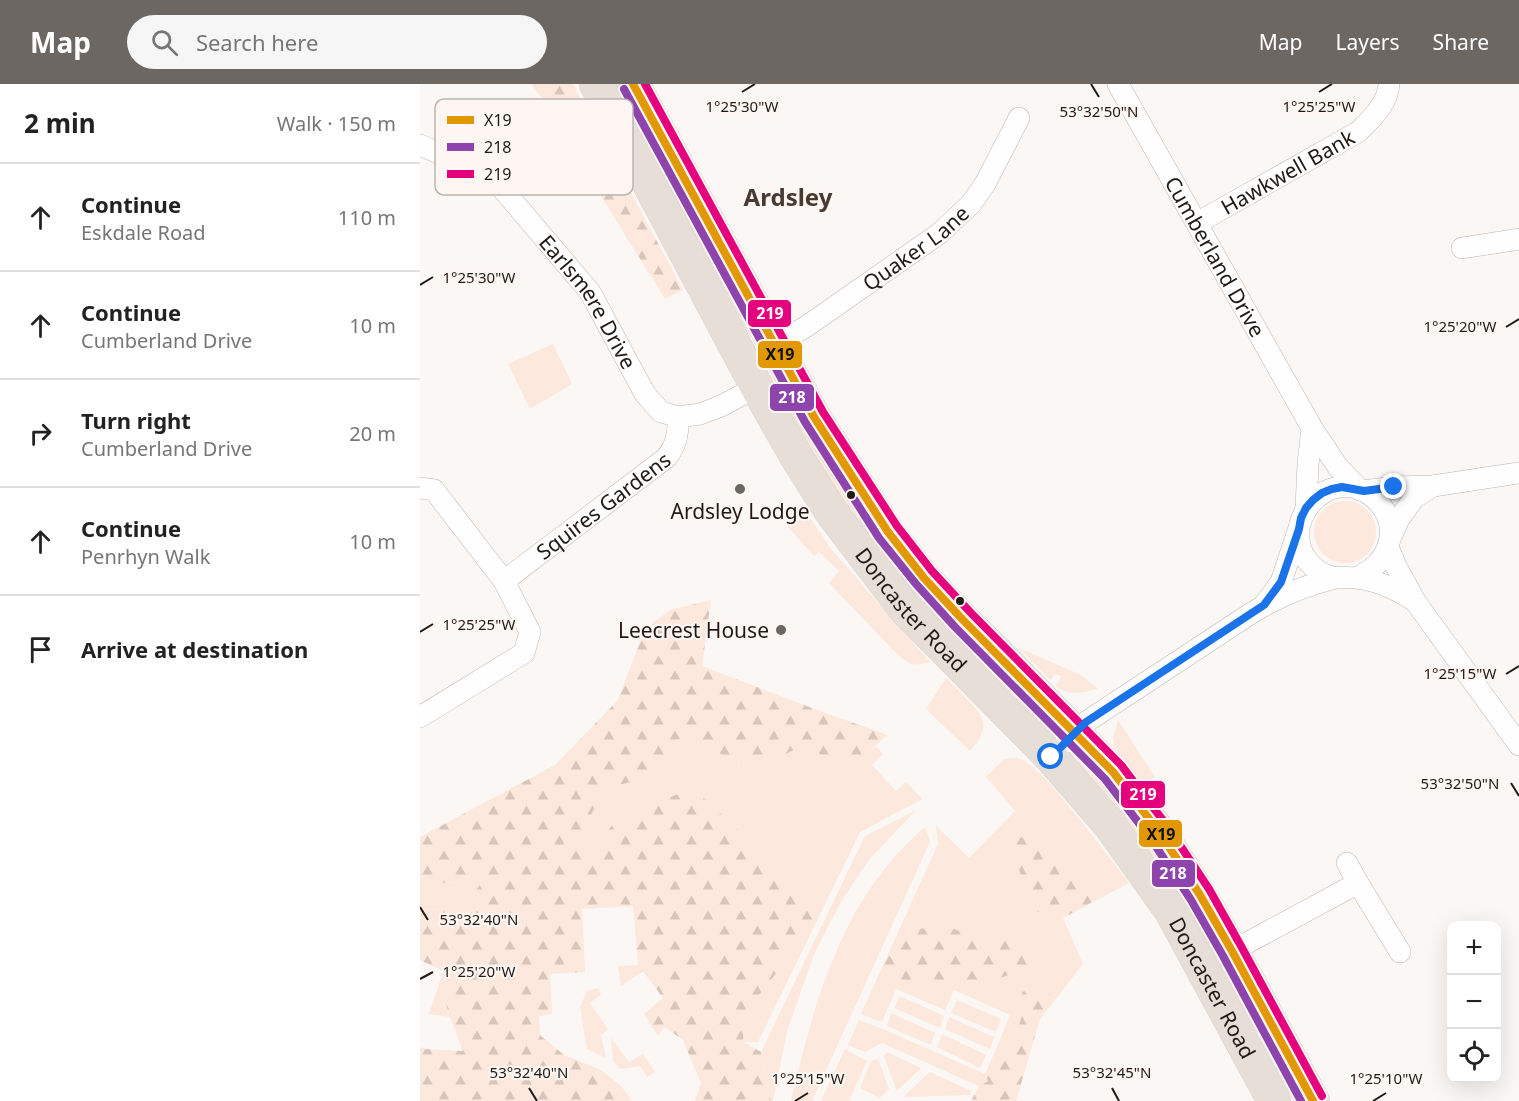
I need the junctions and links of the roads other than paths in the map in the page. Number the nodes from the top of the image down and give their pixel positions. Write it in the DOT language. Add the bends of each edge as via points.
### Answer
graph roads {
  1 [pos="596,84"];
  2 [pos="633,84"];
  3 [pos="1118,84"];
  4 [pos="1389,84"];
  5 [pos="604,99"];
  6 [pos="1019,118"];
  7 [pos="420,145"];
  8 [pos="435,151"];
  9 [pos="633,154"];
  10 [pos="508,195"];
  11 [pos="1197,223"];
  12 [pos="1519,239"];
  13 [pos="1476,252"];
  14 [pos="775,345"];
  15 [pos="757,387"];
  16 [pos="679,417"];
  17 [pos="1312,428"];
  18 [pos="1519,473"];
  19 [pos="1433,486"];
  20 [pos="420,488"];
  21 [pos="1362,490"];
  22 [pos="1306,508"];
  23 [pos="1299,529"];
  24 [pos="1389,543"];
  25 [pos="1345,578"];
  26 [pos="504,580"];
  27 [pos="1415,602"];
  28 [pos="1264,605"];
  29 [pos="420,717"];
  30 [pos="1513,722"];
  31 [pos="1075,733"];
  32 [pos="1519,745"];
  33 [pos="1051,757"];
  34 [pos="1347,863"];
  35 [pos="1358,883"];
  36 [pos="1233,951"];
  37 [pos="1400,952"];
  38 [pos="1278,1037"];
  39 [pos="1249,1055"];
  40 [pos="1274,1101"];
  41 [pos="1313,1101"];
  1 -- 5 [label="highway, Doncaster Road"];
  2 -- 14 [label="highway, Doncaster Road"];
  3 -- 11 [label="street, Cumberland Drive"];
  4 -- 11 [label="street, Hawkwell Bank" via="1376,114 1358,132"];
  6 -- 14 [label="street, Quaker Lane" via="985,184 971,204 940,233"];
  7 -- 8 [label="street, Earlsmere Drive"];
  9 -- 15 [label="highway, Doncaster Road"];
  10 -- 16 [label="street, Earlsmere Drive" via="590,292 645,394 661,412"];
  11 -- 17 [label="street, Cumberland Drive"];
  12 -- 13 [label="street"];
  14 -- 15 [label="highway"];
  14 -- 31 [label="highway, Doncaster Road" via="814,417 888,532 963,620"];
  15 -- 16 [label="street" via="721,406"];
  15 -- 33 [label="highway, Doncaster Road" via="832,513 905,609"];
  16 -- 26 [label="street, Squires Gardens" via="674,449 666,458"];
  17 -- 21 [label="street, Cumberland Drive" via="1338,467"];
  17 -- 22 [label="street"];
  18 -- 19 [label="street"];
  19 -- 21 [label="street"];
  19 -- 24 [label="street" via="1414,498"];
  20 -- 26 [label="street" via="434,490"];
  21 -- 22 [label="street" via="1332,489"];
  21 -- 24 [label="street, Cumberland Drive" via="1385,512"];
  22 -- 23 [label="street"];
  23 -- 25 [label="street, Cumberland Drive" via="1302,551 1308,561 1326,575"];
  23 -- 28 [label="street" via="1281,582"];
  24 -- 25 [label="street" via="1374,567"];
  24 -- 27 [label="street, Cumberland Drive"];
  25 -- 27 [label="street, Cumberland Drive" via="1374,582"];
  25 -- 28 [label="street" via="1313,583"];
  26 -- 29 [label="street" via="530,632 524,653"];
  27 -- 30 [label="street, Cumberland Drive"];
  28 -- 31 [label="street"];
  30 -- 32 [label="street, Cumberland Drive"];
  31 -- 33 [label="street"];
  31 -- 36 [label="highway, Doncaster Road" via="1113,772 1160,833"];
  33 -- 39 [label="highway, Doncaster Road" via="1109,824 1171,911"];
  34 -- 35 [label="street"];
  35 -- 36 [label="street"];
  35 -- 37 [label="street"];
  36 -- 38 [label="highway, Doncaster Road"];
  38 -- 39 [label="highway"];
  38 -- 41 [label="highway, Doncaster Road"];
  39 -- 40 [label="highway, Doncaster Road"];
}
